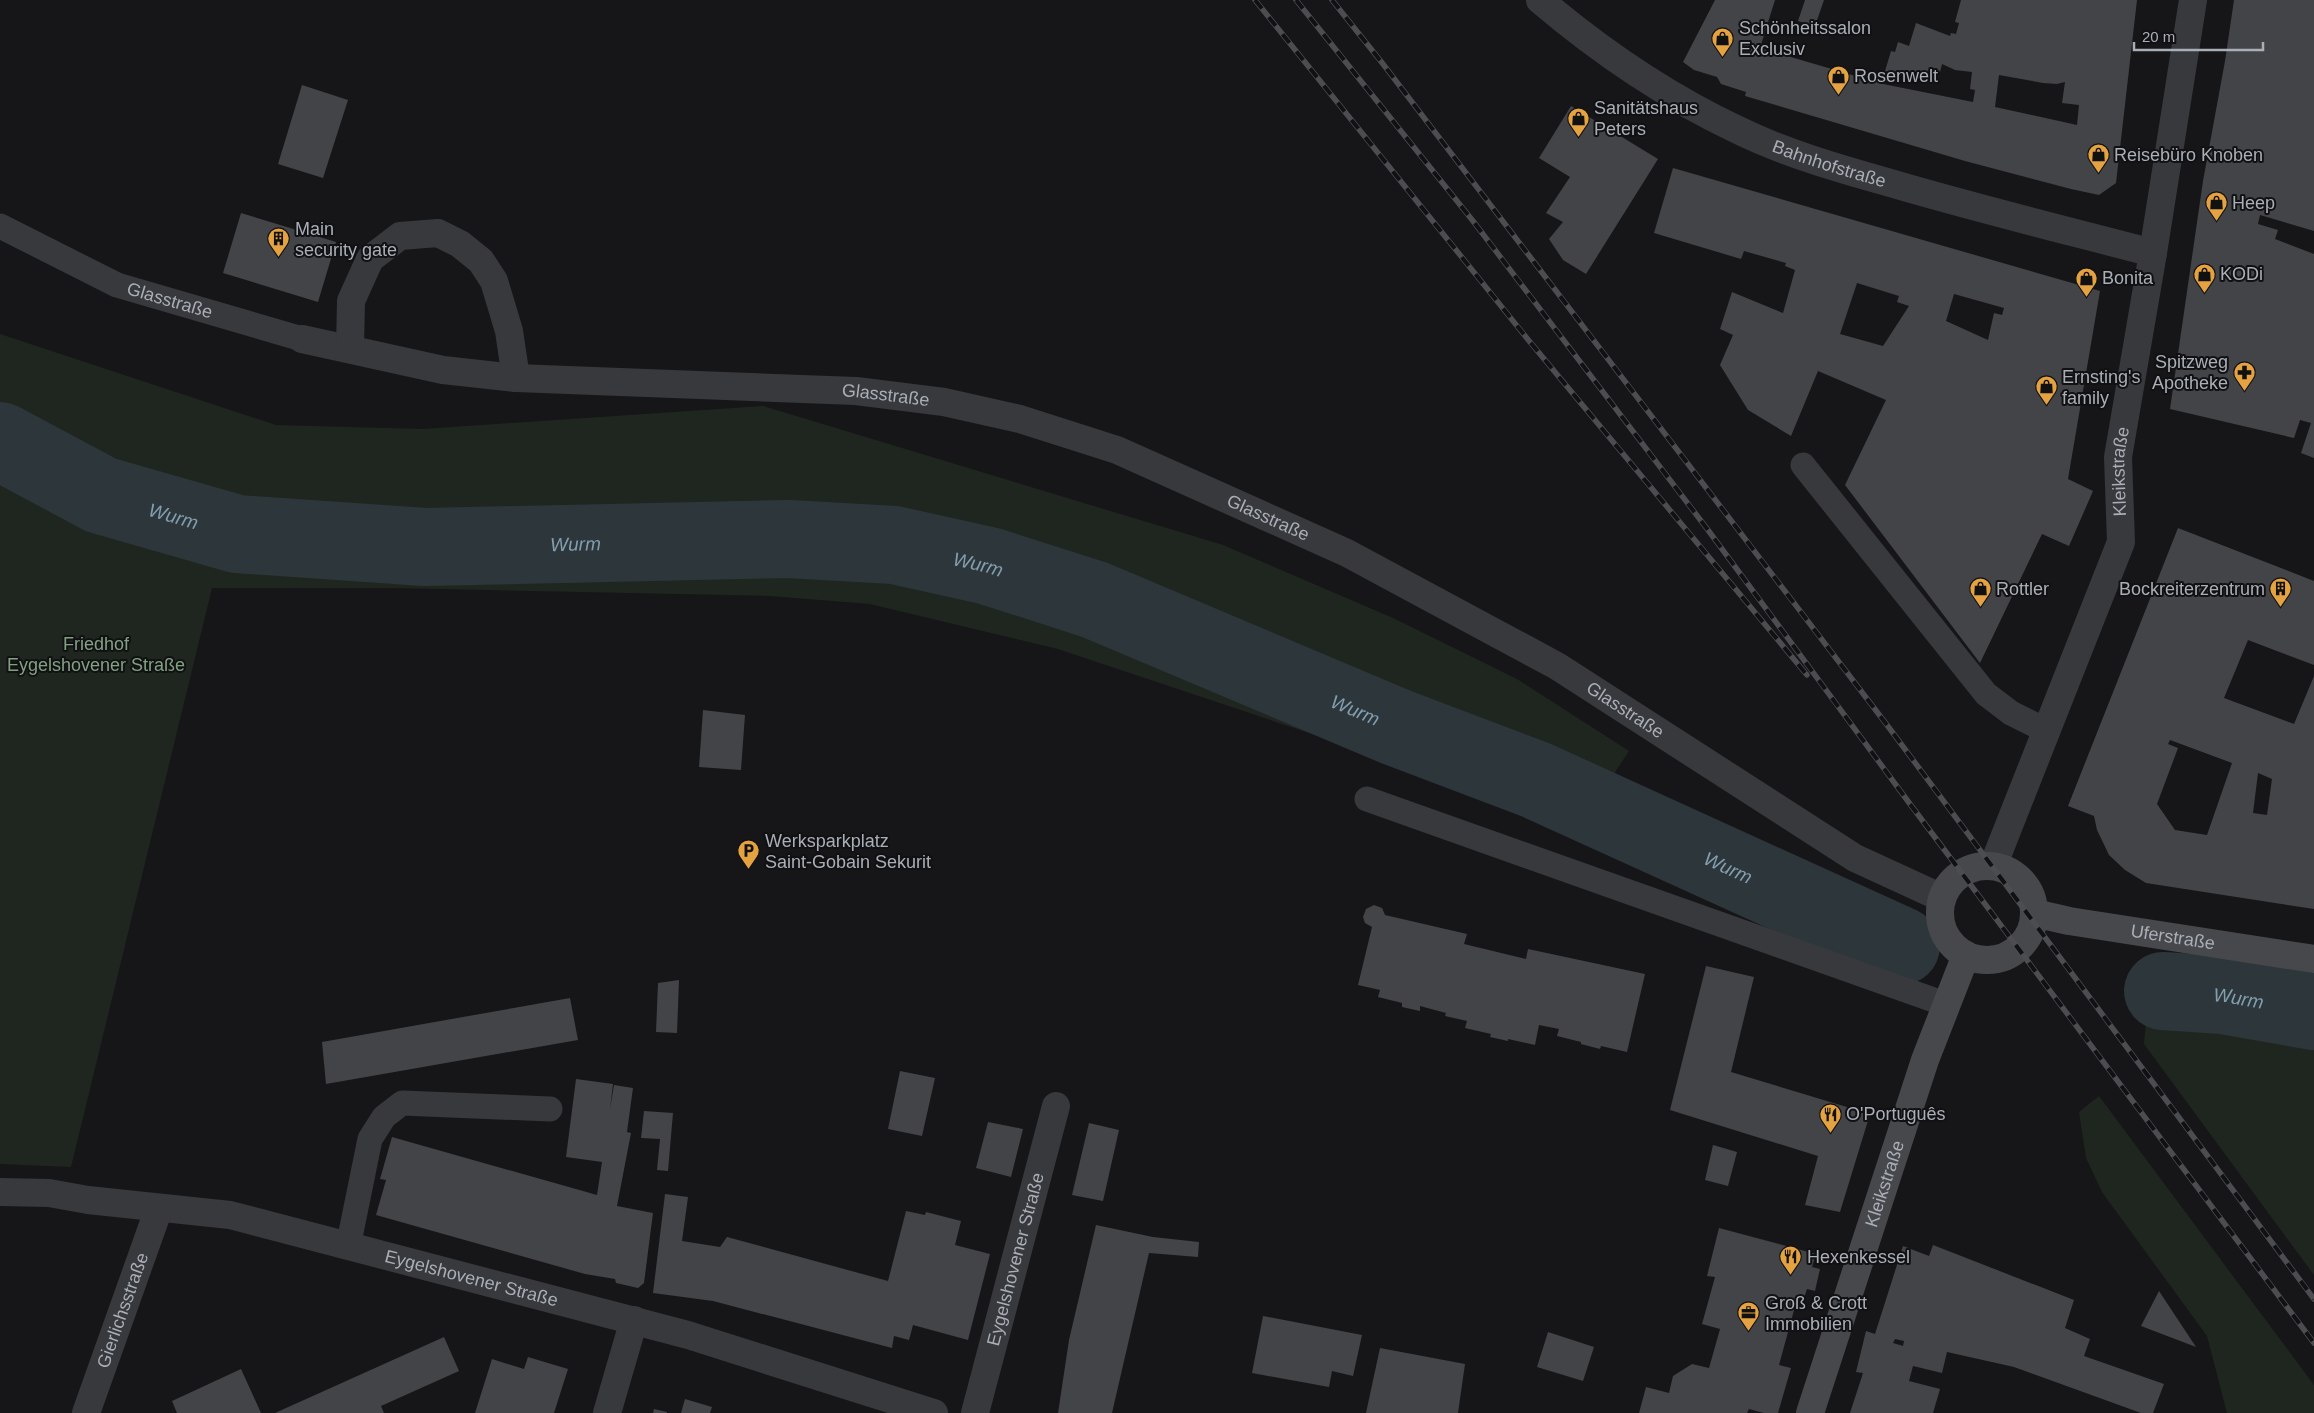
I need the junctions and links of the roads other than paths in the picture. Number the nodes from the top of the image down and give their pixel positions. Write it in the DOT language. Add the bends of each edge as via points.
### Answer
graph roads {
  1 [pos="1540,0"];
  2 [pos="2193,0"];
  3 [pos="0,226"];
  4 [pos="2153,253"];
  5 [pos="302,339"];
  6 [pos="350,349"];
  7 [pos="516,378"];
  8 [pos="1803,466"];
  9 [pos="2047,731"];
  10 [pos="1367,799"];
  11 [pos="1993,866"];
  12 [pos="1942,898"];
  13 [pos="2034,913"];
  14 [pos="1966,955"];
  15 [pos="2314,959"];
  16 [pos="1945,1004"];
  17 [pos="1056,1106"];
  18 [pos="550,1109"];
  19 [pos="0,1192"];
  20 [pos="159,1208"];
  21 [pos="348,1247"];
  22 [pos="634,1320"];
  23 [pos="86,1413"];
  24 [pos="608,1413"];
  25 [pos="934,1413"];
  26 [pos="975,1413"];
  27 [pos="1810,1413"];
  1 -- 4 [label="street, Bahnhofstraße" via="1629,68 1739,131 1816,161"];
  2 -- 4 [label="street, Kleikstraße"];
  3 -- 5 [label="lane, Glasstraße" via="116,285"];
  4 -- 9 [label="street, Kleikstraße" via="2118,457 2122,542"];
  5 -- 6 [label="street, Glasstraße"];
  6 -- 7 [label="street, Glasstraße" via="443,370"];
  6 -- 7 [label="street" via="351,301 370,259 400,236 438,233 460,244 481,261 494,281 509,331"];
  7 -- 12 [label="street, Glasstraße" via="856,390 944,402 1020,419 1118,450 1347,553 1557,666 1855,858"];
  8 -- 9 [label="lane" via="1986,694 2011,713"];
  9 -- 11 [label="street, Kleikstraße"];
  10 -- 16 [label="lane"];
  11 -- 12 [label="street" via="1963,872 1951,882"];
  11 -- 13 [label="street" via="2019,878 2032,899"];
  12 -- 14 [label="street" via="1943,930 1955,949"];
  13 -- 14 [label="street" via="2030,934 2012,953 1995,960"];
  13 -- 15 [label="street, Uferstraße"];
  14 -- 16 [label="street, Kleikstraße"];
  16 -- 27 [label="street, Kleikstraße"];
  17 -- 26 [label="street, Eygelshovener Straße"];
  18 -- 21 [label="lane" via="402,1103 384,1117 370,1140"];
  19 -- 20 [label="street, Eygelshovener Straße" via="49,1194"];
  20 -- 21 [label="street, Eygelshovener Straße" via="230,1215"];
  20 -- 23 [label="street, Gierlichsstraße"];
  21 -- 22 [label="street, Eygelshovener Straße"];
  22 -- 24 [label="street"];
  22 -- 25 [label="street, Eygelshovener Straße"];
}
